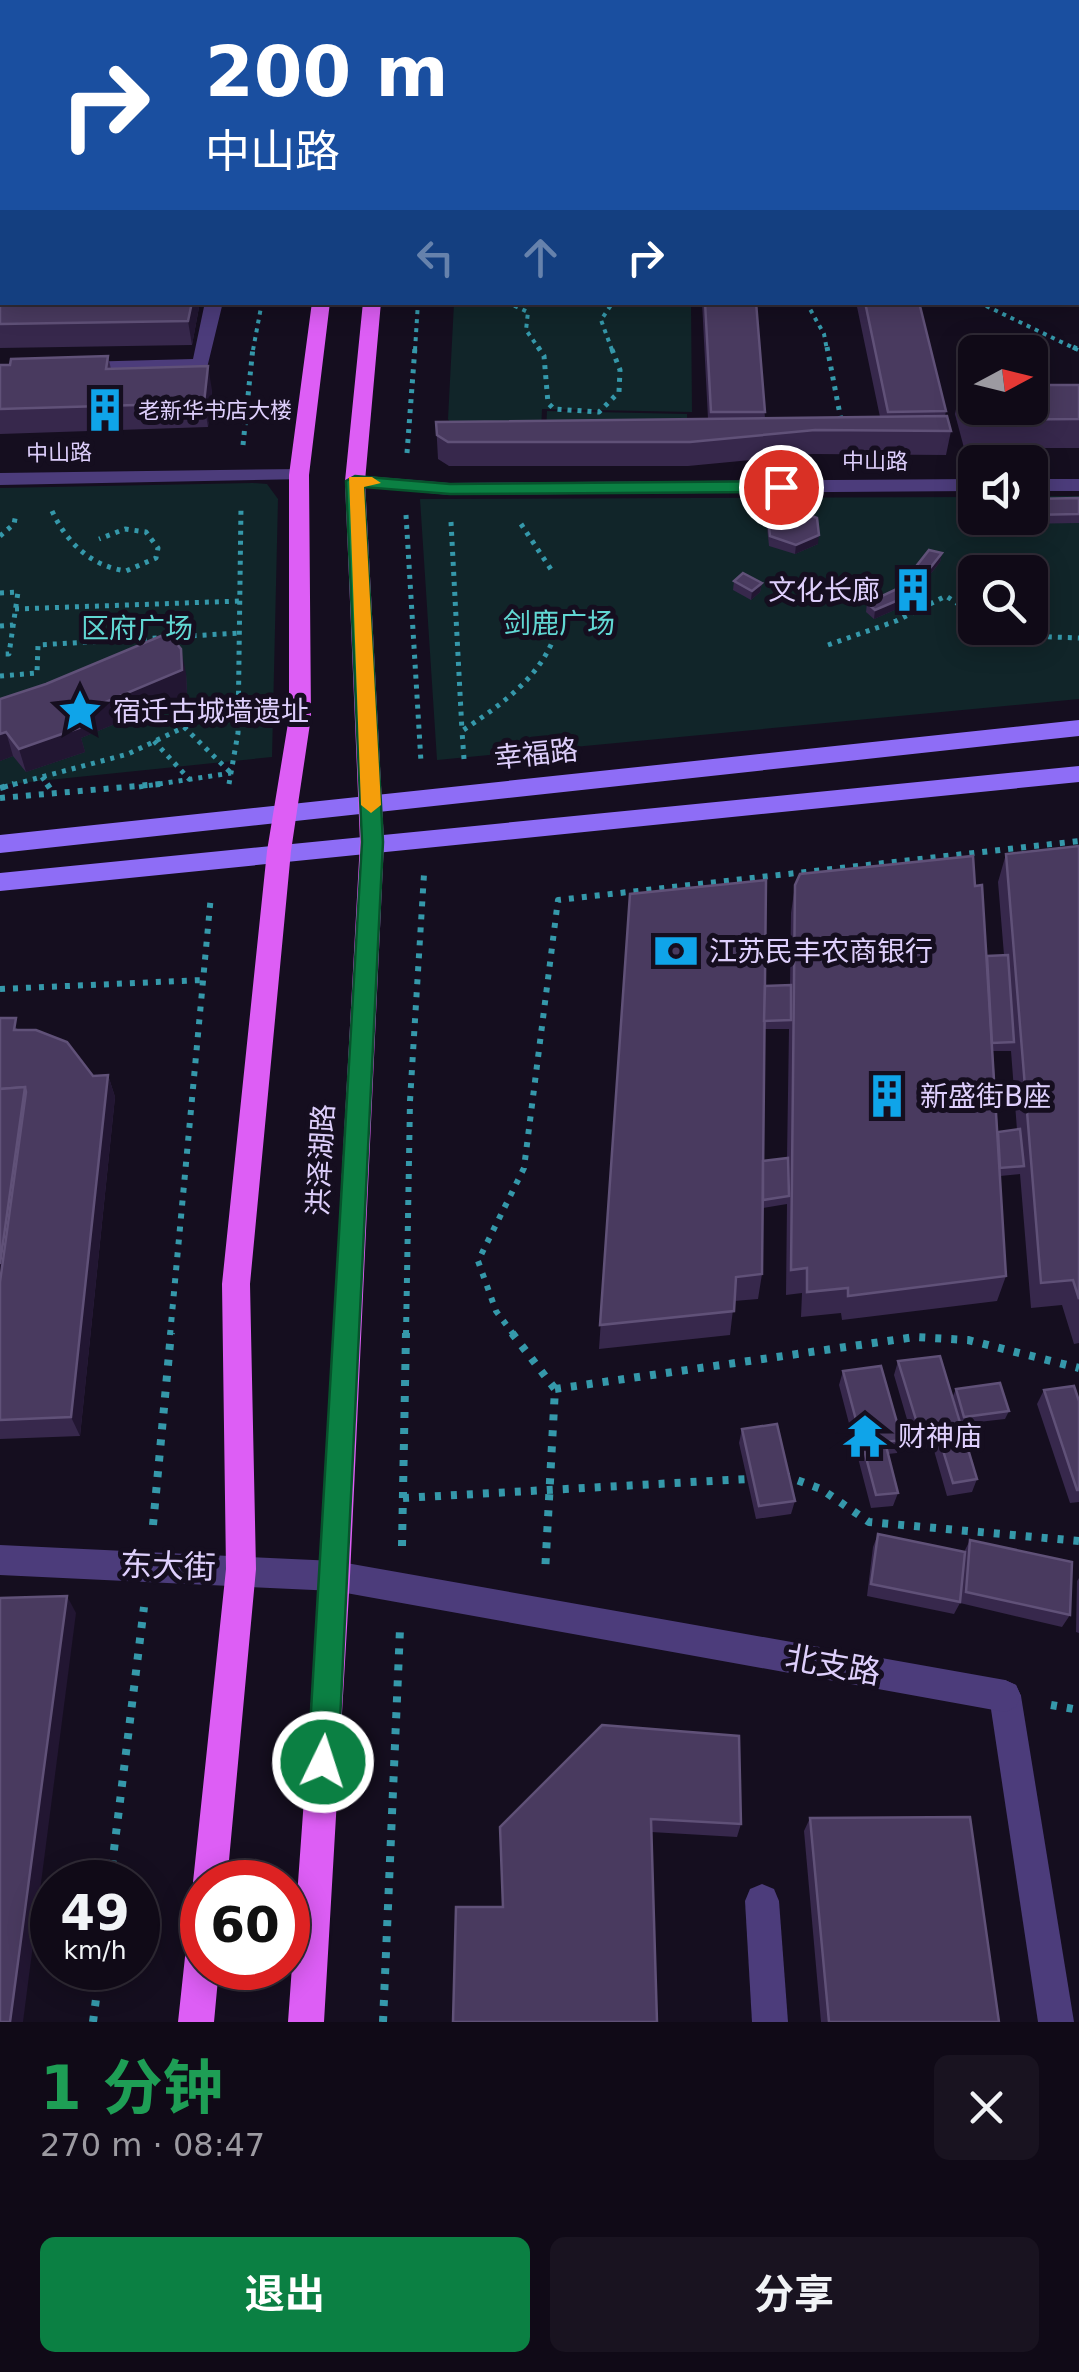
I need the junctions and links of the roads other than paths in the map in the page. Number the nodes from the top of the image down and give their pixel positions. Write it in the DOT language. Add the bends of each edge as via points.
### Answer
graph roads {
  1 [pos="213,305"];
  2 [pos="321,305"];
  3 [pos="372,305"];
  4 [pos="55,368"];
  5 [pos="299,475"];
  6 [pos="0,478"];
  7 [pos="355,481"];
  8 [pos="1048,485"];
  9 [pos="1079,485"];
  10 [pos="958,486"];
  11 [pos="1079,728"];
  12 [pos="1079,774"];
  13 [pos="371,802"];
  14 [pos="286,812"];
  15 [pos="372,842"];
  16 [pos="0,844"];
  17 [pos="280,851"];
  18 [pos="0,882"];
  19 [pos="0,1560"];
  20 [pos="241,1568"];
  21 [pos="335,1576"];
  22 [pos="212,1860"];
  23 [pos="762,1900"];
  24 [pos="199,1990"];
  25 [pos="196,2022"];
  26 [pos="306,2022"];
  27 [pos="770,2022"];
  28 [pos="1056,2022"];
  1 -- 4 [label="street" via="201,364"];
  2 -- 5 [label="main road"];
  3 -- 7 [label="main road, 洪泽湖路"];
  5 -- 6 [label="street, 中山路"];
  5 -- 14 [label="main road" via="300,717"];
  7 -- 10 [label="street, 中山路" via="450,489"];
  7 -- 13 [label="main road, 洪泽湖路"];
  8 -- 9 [label="street"];
  11 -- 13 [label="main road, 幸福路"];
  12 -- 15 [label="main road"];
  13 -- 14 [label="main road, 幸福路"];
  13 -- 15 [label="main road, 洪泽湖路"];
  14 -- 16 [label="main road, 幸福路"];
  14 -- 17 [label="main road"];
  15 -- 17 [label="main road"];
  15 -- 21 [label="main road, 洪泽湖路"];
  17 -- 18 [label="main road"];
  17 -- 20 [label="main road" via="236,1284"];
  19 -- 20 [label="street, 东大街"];
  20 -- 21 [label="street, 东大街"];
  20 -- 22 [label="main road"];
  21 -- 26 [label="main road, 洪泽湖路"];
  21 -- 28 [label="street, 北支路" via="1005,1696"];
  23 -- 27 [label="street"];
  24 -- 25 [label="main road"];
}
